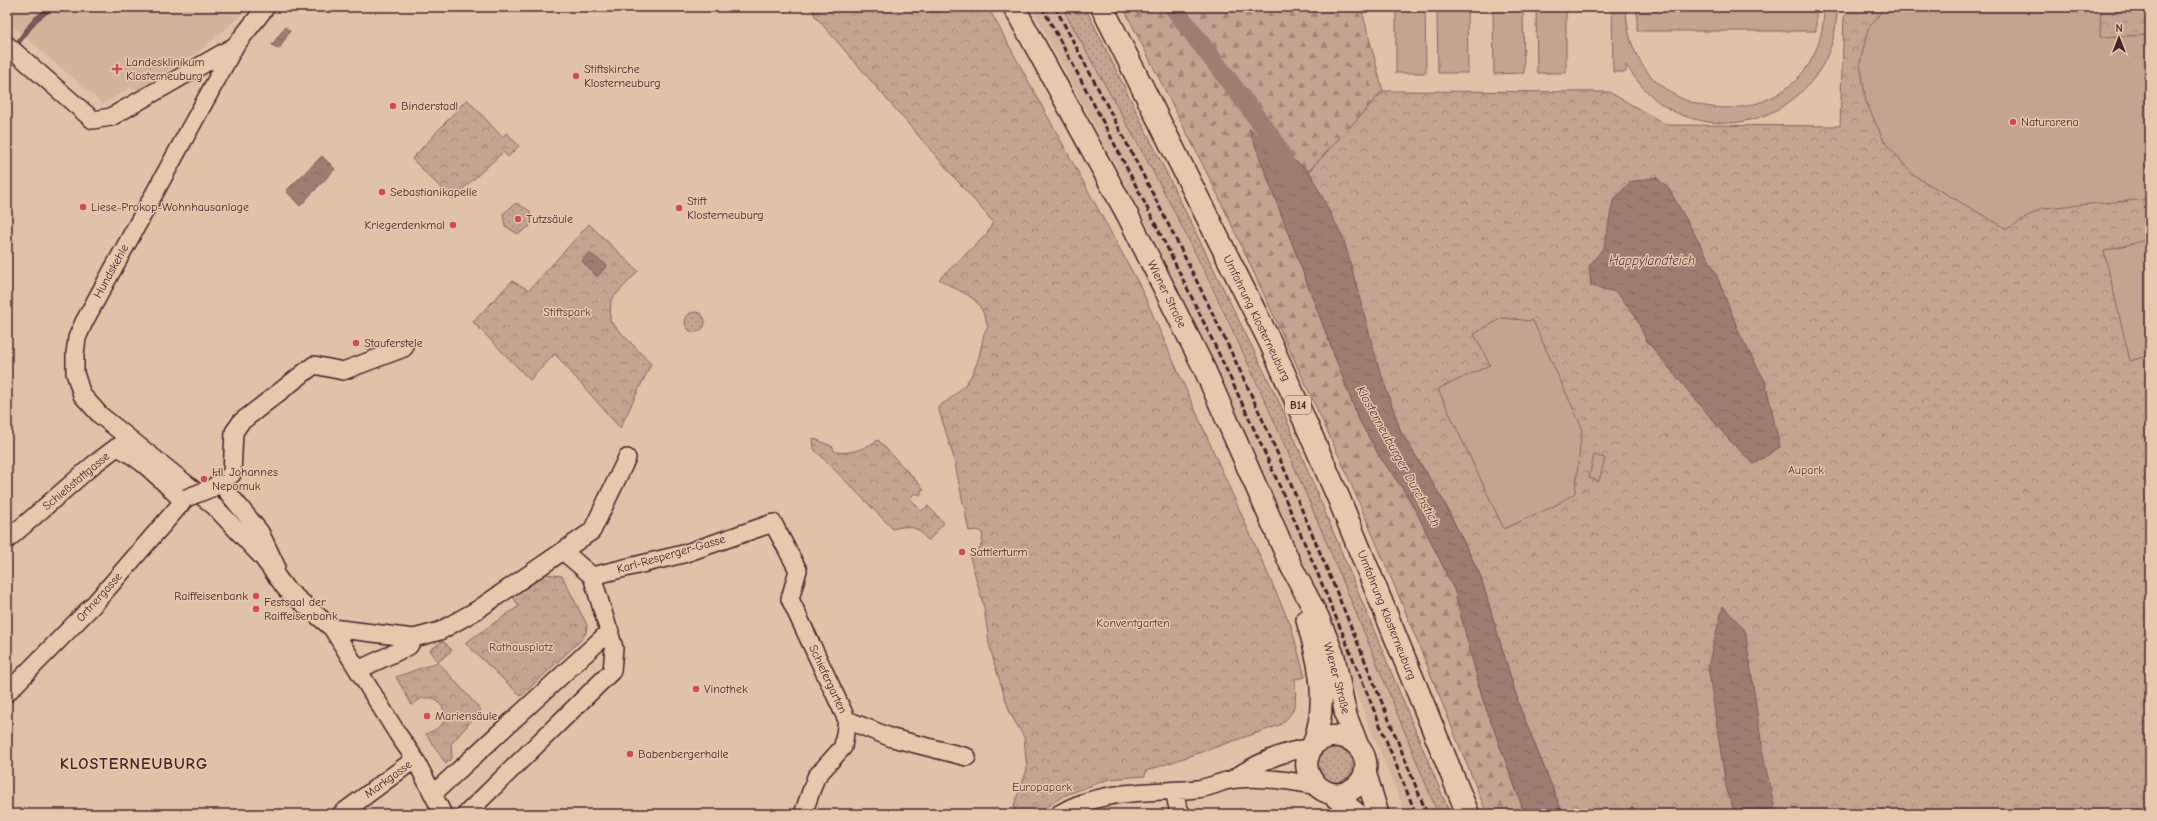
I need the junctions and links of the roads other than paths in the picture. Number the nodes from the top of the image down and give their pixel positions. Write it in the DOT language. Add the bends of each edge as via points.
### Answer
graph roads {
  1 [pos="266,7"];
  2 [pos="1014,7"];
  3 [pos="1102,7"];
  4 [pos="7,45"];
  5 [pos="235,46"];
  6 [pos="404,348"];
  7 [pos="627,458"];
  8 [pos="216,486"];
  9 [pos="185,499"];
  10 [pos="773,523"];
  11 [pos="7,540"];
  12 [pos="563,551"];
  13 [pos="592,576"];
  14 [pos="286,589"];
  15 [pos="1302,590"];
  16 [pos="332,628"];
  17 [pos="610,631"];
  18 [pos="414,638"];
  19 [pos="358,670"];
  20 [pos="7,693"];
  21 [pos="847,720"];
  22 [pos="1312,746"];
  23 [pos="1358,746"];
  24 [pos="967,757"];
  25 [pos="415,759"];
  26 [pos="1365,772"];
  27 [pos="1230,780"];
  28 [pos="1325,790"];
  29 [pos="1174,791"];
  30 [pos="434,793"];
  31 [pos="471,809"];
  32 [pos="341,814"];
  33 [pos="443,814"];
  34 [pos="803,814"];
  35 [pos="1059,814"];
  36 [pos="1182,814"];
  37 [pos="1357,814"];
  38 [pos="1378,814"];
  39 [pos="1468,814"];
  1 -- 5 [label="street, Hundskehle"];
  2 -- 15 [label="street, Wiener Straße" via="1128,216 1200,361"];
  3 -- 39 [label="main road, Umfahrung Klosterneuburg / B14" via="1271,344 1340,499"];
  4 -- 5 [label="street" via="93,120 111,117"];
  5 -- 14 [label="street, Hundskehle" via="84,322 77,338 75,373 82,395 100,415 214,506 262,558"];
  6 -- 8 [label="street" via="343,372 314,366 241,422 234,432 232,474"];
  7 -- 12 [label="street" via="592,531"];
  8 -- 9 [label="street, bridge"];
  8 -- 14 [label="street" via="260,532"];
  9 -- 11 [label="street, Schießstattgasse" via="131,453 117,447"];
  9 -- 20 [label="street, Ortnergasse" via="95,603"];
  10 -- 13 [label="street, Karl-Resperger-Gasse" via="683,554"];
  10 -- 21 [label="street, Schiefergarten" via="798,570 790,599"];
  12 -- 13 [label="street"];
  12 -- 18 [label="street" via="477,610 440,631"];
  13 -- 17 [label="street"];
  14 -- 16 [label="street"];
  15 -- 22 [label="street, Wiener Straße" via="1321,672 1321,707"];
  15 -- 23 [label="street, Wiener Straße" via="1318,617 1334,657 1346,716"];
  16 -- 18 [label="street"];
  16 -- 19 [label="street"];
  17 -- 30 [label="street"];
  17 -- 31 [label="street" via="614,648 612,671"];
  18 -- 19 [label="street" via="409,646"];
  19 -- 25 [label="street"];
  21 -- 24 [label="street, Schiefergarten" via="892,738"];
  21 -- 34 [label="street" via="843,747 816,777"];
  22 -- 23 [label="street" via="1324,737 1336,735 1348,738"];
  22 -- 27 [label="street" via="1266,761"];
  22 -- 28 [label="street, Wiener Straße" via="1308,769"];
  23 -- 26 [label="street, Wiener Straße" via="1365,759"];
  25 -- 30 [label="street"];
  25 -- 32 [label="street, Markgasse"];
  26 -- 28 [label="street" via="1350,790"];
  26 -- 38 [label="street, Wiener Straße"];
  27 -- 28 [label="street" via="1269,780"];
  27 -- 29 [label="street" via="1201,789"];
  28 -- 37 [label="street, Wiener Straße"];
  29 -- 35 [label="street" via="1131,793 1073,805"];
  29 -- 36 [label="street"];
  30 -- 33 [label="street"];
}
